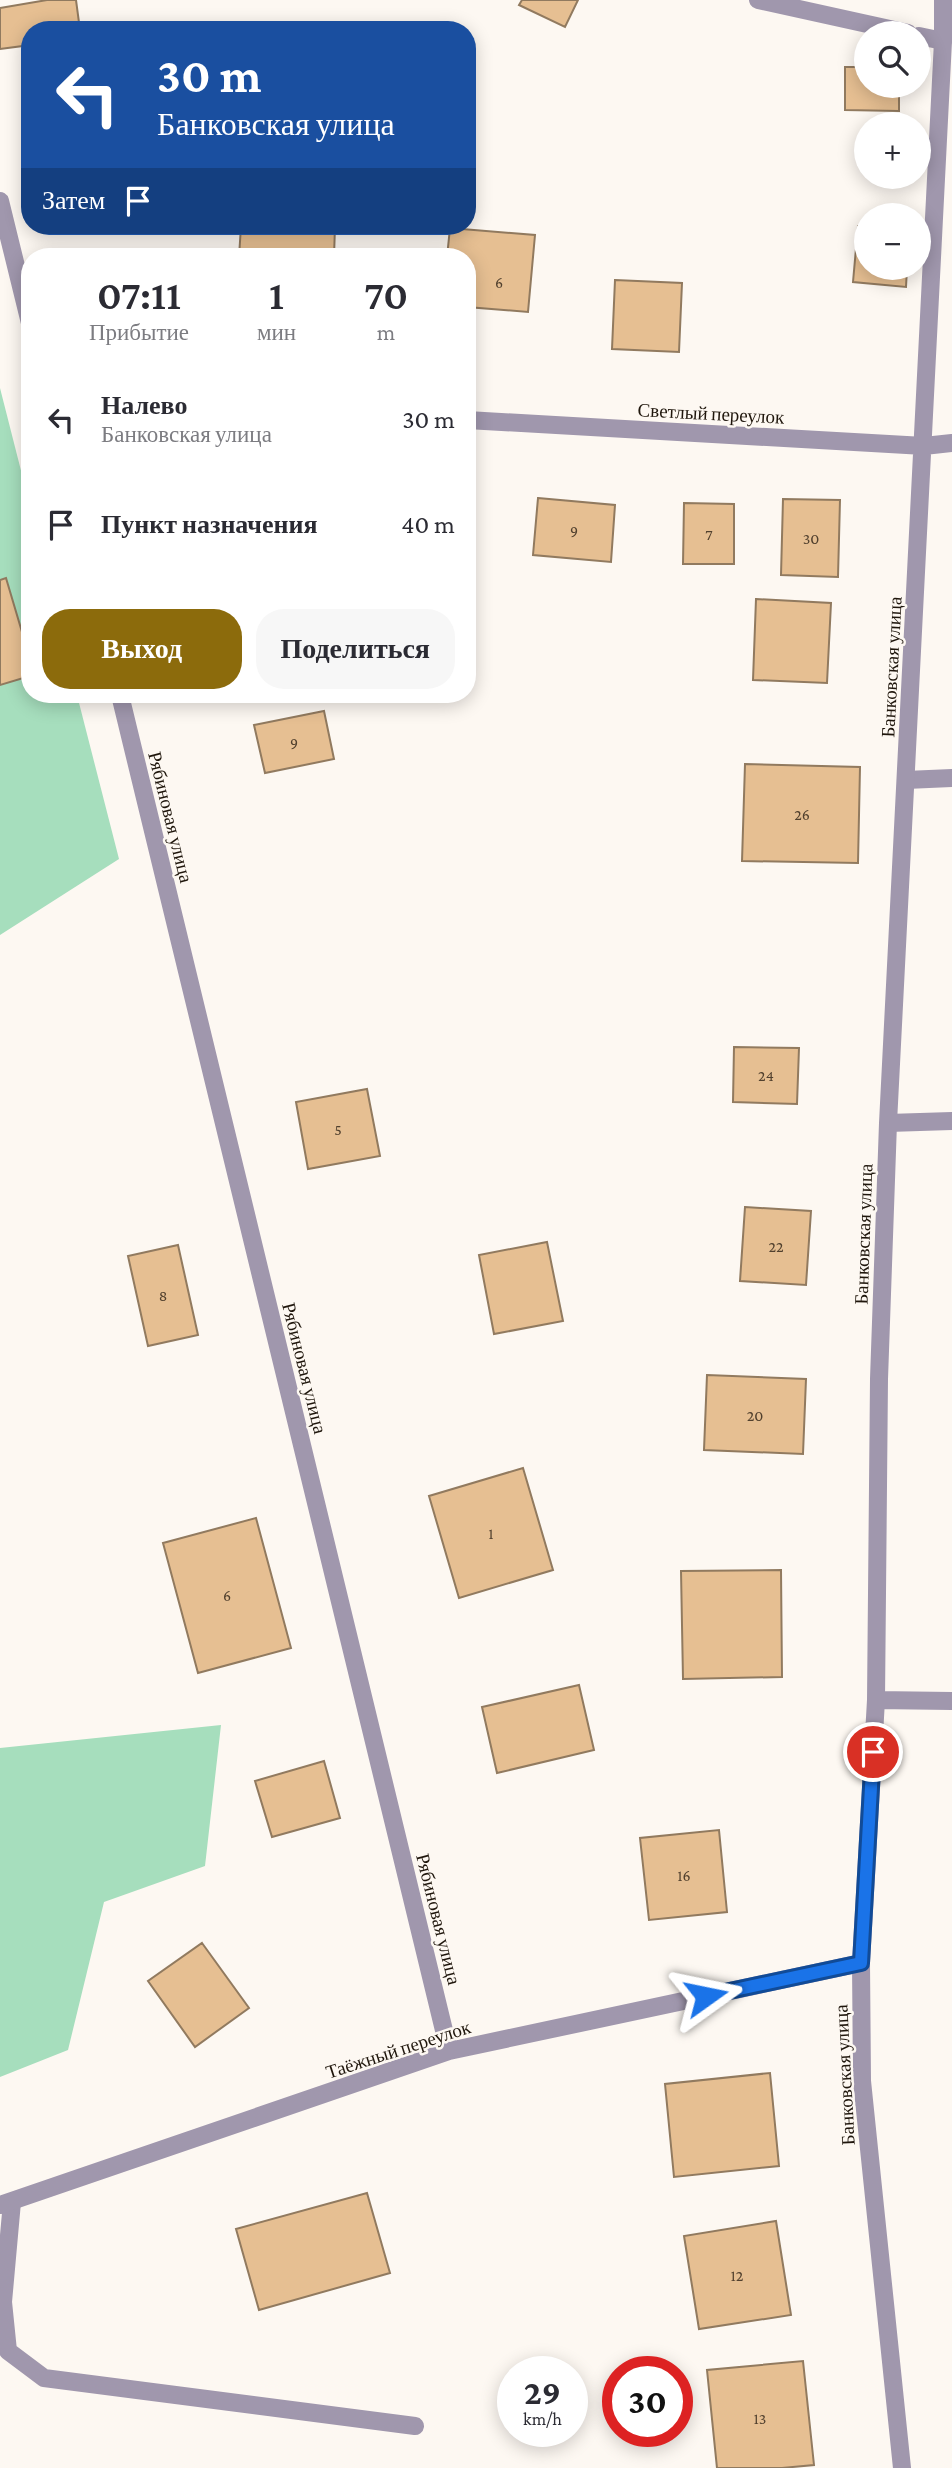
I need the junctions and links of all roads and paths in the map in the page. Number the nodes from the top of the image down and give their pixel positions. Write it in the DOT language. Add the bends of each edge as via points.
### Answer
graph roads {
  1 [pos="758,0"];
  2 [pos="943,0"];
  3 [pos="854,21"];
  4 [pos="931,38"];
  5 [pos="943,41"];
  6 [pos="0,201"];
  7 [pos="21,286"];
  8 [pos="476,421"];
  9 [pos="952,443"];
  10 [pos="924,446"];
  11 [pos="122,703"];
  12 [pos="952,778"];
  13 [pos="906,780"];
  14 [pos="952,1121"];
  15 [pos="888,1123"];
  16 [pos="876,1700"];
  17 [pos="952,1701"];
  18 [pos="861,1963"];
  19 [pos="449,2051"];
  20 [pos="6,2204"];
  21 [pos="415,2426"];
  22 [pos="902,2468"];
  1 -- 3 [label="street"];
  2 -- 5 [label="street, Банковская улица"];
  4 -- 5 [label="street"];
  5 -- 10 [label="street, Банковская улица"];
  6 -- 7 [label="street"];
  8 -- 10 [label="street, Светлый переулок"];
  9 -- 10 [label="street, Светлый переулок"];
  10 -- 13 [label="street, Банковская улица"];
  11 -- 19 [label="street, Рябиновая улица"];
  12 -- 13 [label="street"];
  13 -- 15 [label="street, Банковская улица"];
  14 -- 15 [label="street"];
  15 -- 16 [label="street, Банковская улица" via="879,1379"];
  16 -- 17 [label="street"];
  16 -- 18 [label="street, Банковская улица"];
  18 -- 19 [label="street, Таёжный переулок"];
  18 -- 22 [label="street, Банковская улица" via="862,2081"];
  19 -- 20 [label="street, Таёжный переулок"];
  20 -- 21 [label="street" via="3,2302 8,2351 44,2378"];
}
